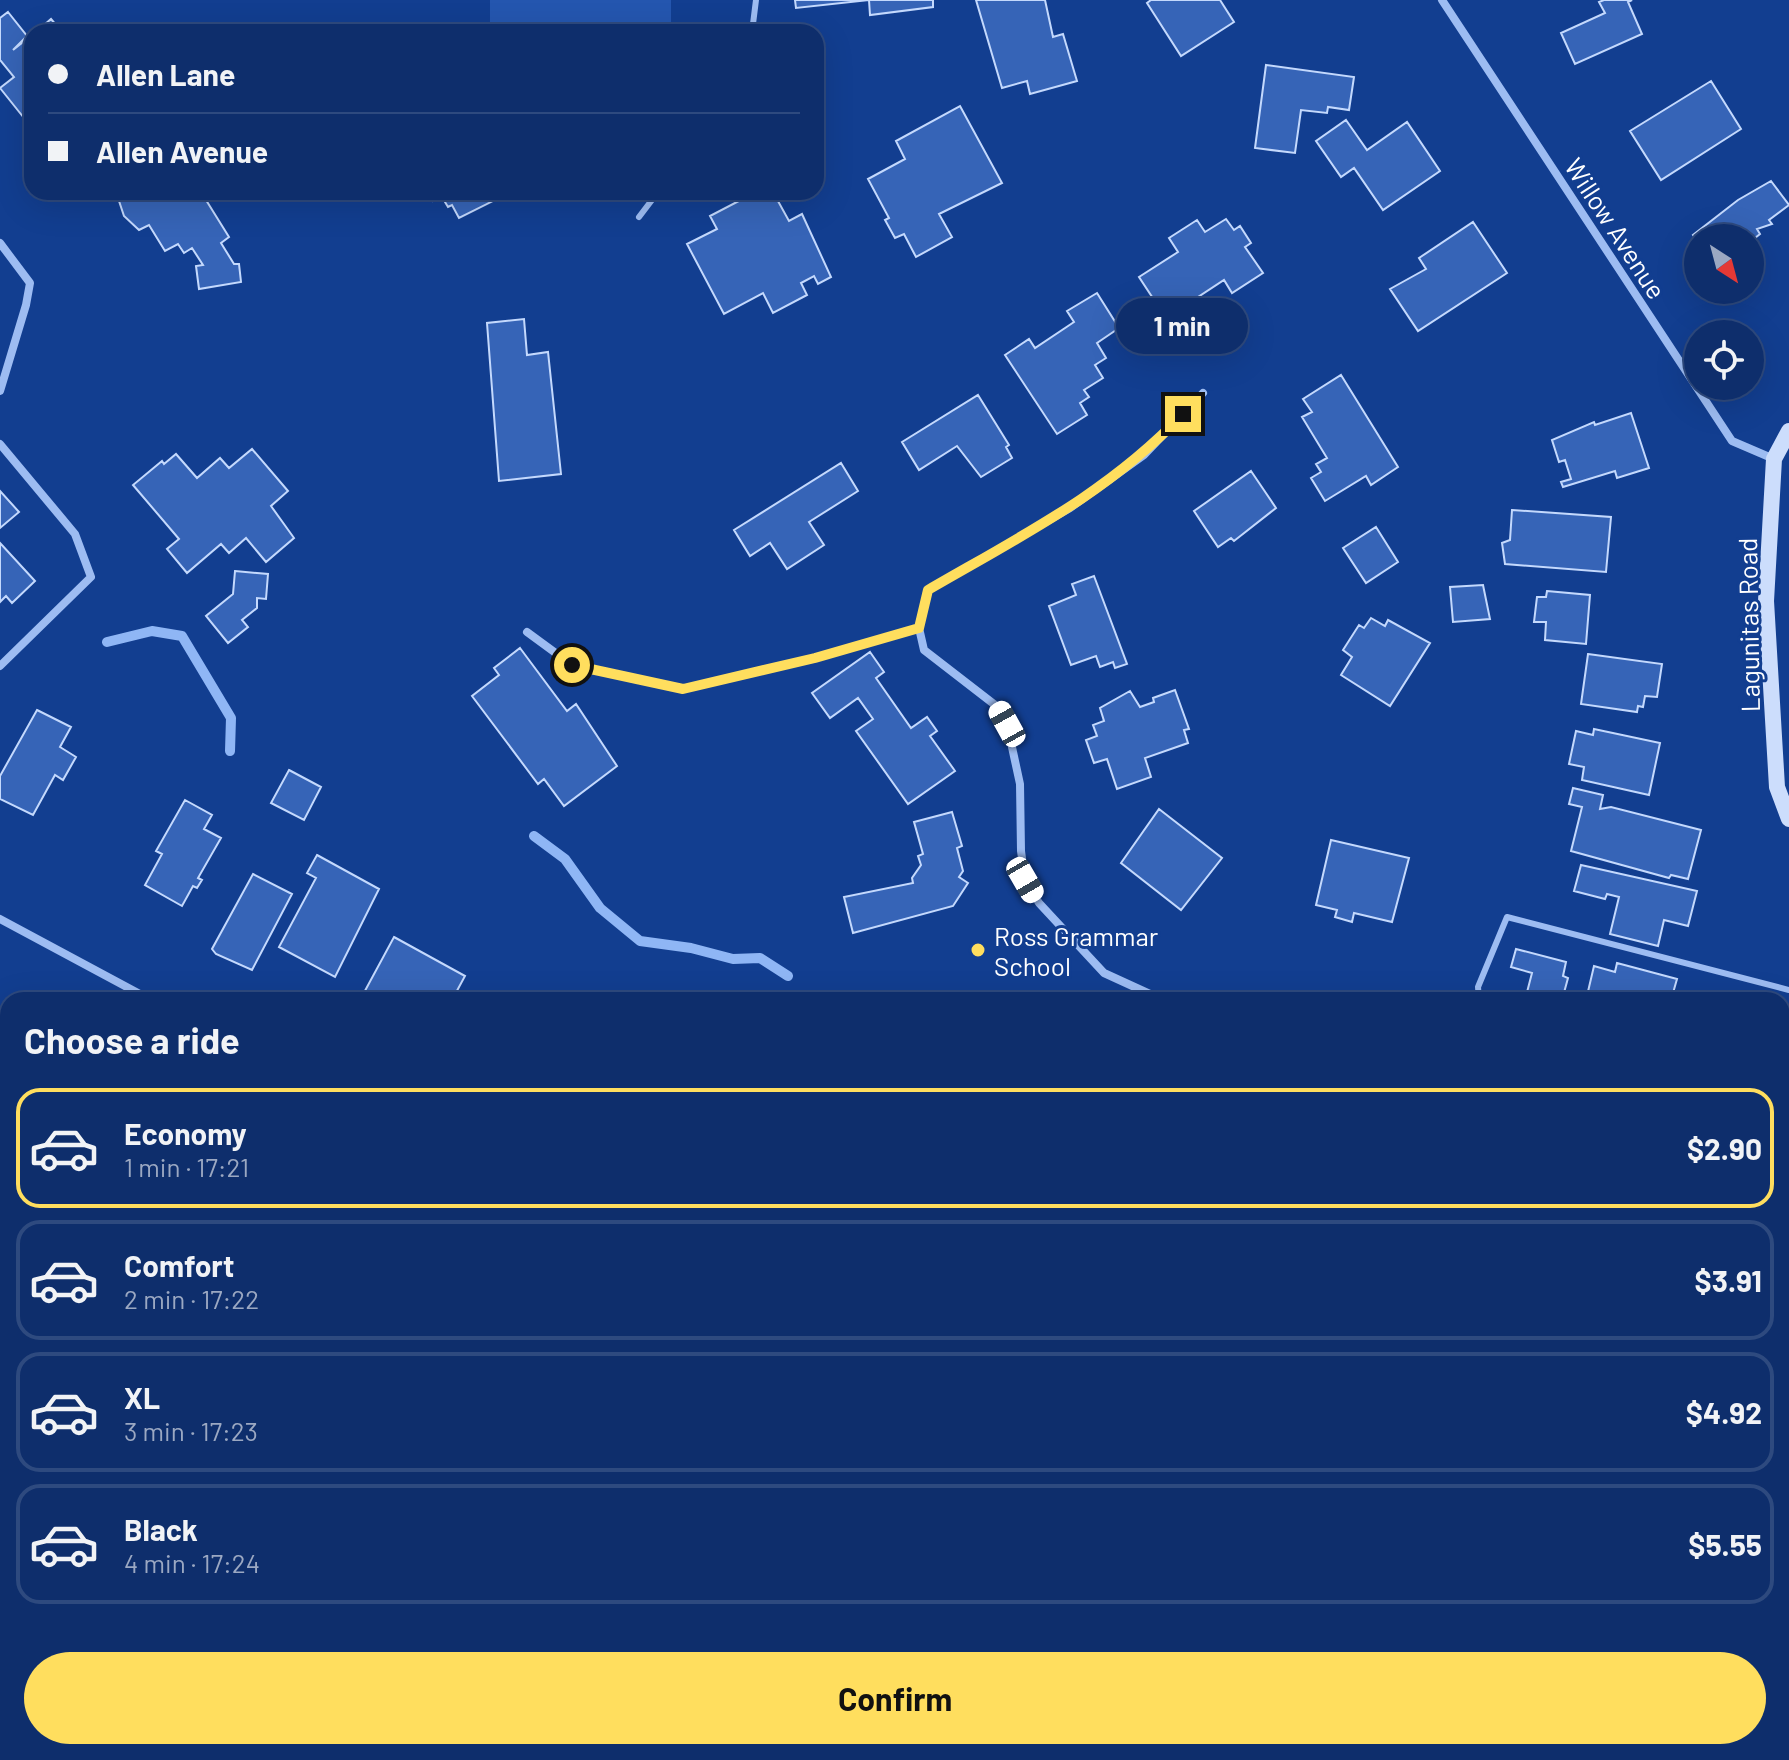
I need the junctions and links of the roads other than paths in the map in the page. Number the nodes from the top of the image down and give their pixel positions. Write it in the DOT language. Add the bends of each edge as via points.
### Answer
graph roads {
  1 [pos="756,0"];
  2 [pos="1442,0"];
  3 [pos="753,24"];
  4 [pos="652,200"];
  5 [pos="639,217"];
  6 [pos="0,243"];
  7 [pos="0,391"];
  8 [pos="1203,393"];
  9 [pos="1789,431"];
  10 [pos="0,444"];
  11 [pos="1774,459"];
  12 [pos="919,628"];
  13 [pos="527,632"];
  14 [pos="0,666"];
  15 [pos="1789,819"];
  16 [pos="0,919"];
  17 [pos="1789,990"];
  18 [pos="136,992"];
  19 [pos="1146,992"];
  20 [pos="1478,992"];
  1 -- 3 [label="lane"];
  2 -- 11 [label="street, Willow Avenue" via="1732,441"];
  4 -- 5 [label="lane"];
  6 -- 7 [label="street" via="30,283"];
  8 -- 12 [label="street" via="1144,455 1107,482 928,590"];
  9 -- 11 [label="street, Lagunitas Road"];
  10 -- 14 [label="street" via="75,534 91,577"];
  11 -- 15 [label="street, Lagunitas Road" via="1766,601 1777,787"];
  12 -- 13 [label="street" via="683,689 572,665"];
  12 -- 19 [label="street" via="924,650 999,708 1007,724 1020,784 1025,880 1039,903 1104,973"];
  16 -- 18 [label="street"];
  17 -- 20 [label="lane" via="1507,917"];
}
